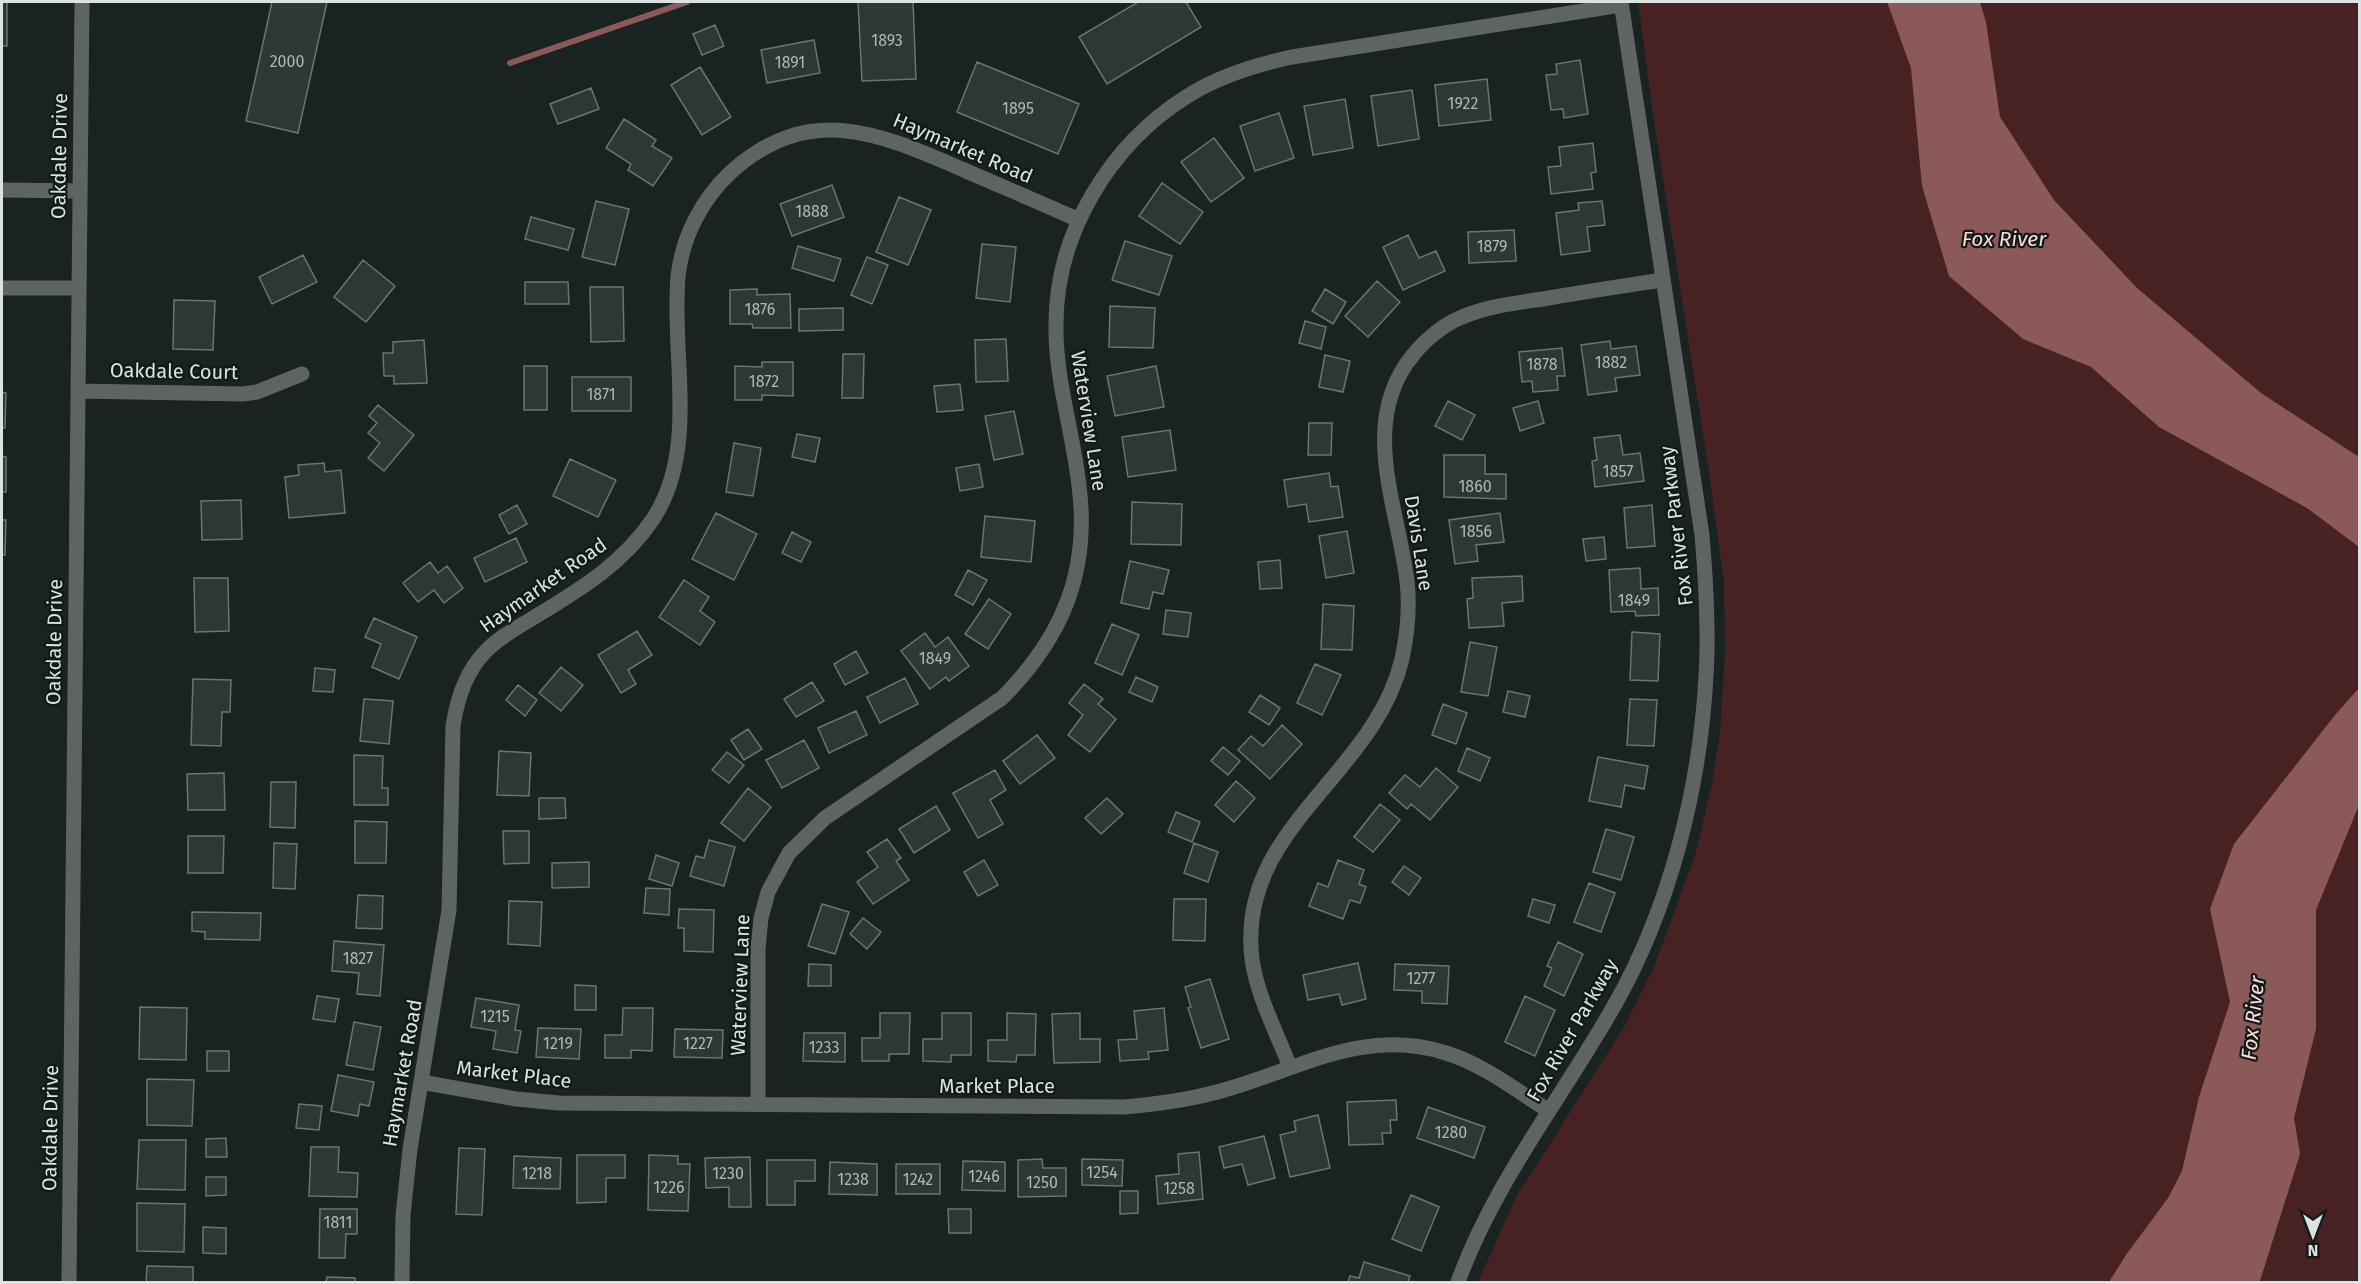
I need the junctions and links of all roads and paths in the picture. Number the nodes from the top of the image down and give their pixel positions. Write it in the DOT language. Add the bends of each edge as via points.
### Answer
graph roads {
  1 [pos="82,2"];
  2 [pos="1621,3"];
  3 [pos="2,190"];
  4 [pos="80,191"];
  5 [pos="1079,220"];
  6 [pos="1662,280"];
  7 [pos="2,288"];
  8 [pos="79,288"];
  9 [pos="302,374"];
  10 [pos="78,391"];
  11 [pos="1290,1067"];
  12 [pos="422,1082"];
  13 [pos="758,1104"];
  14 [pos="1549,1111"];
  15 [pos="69,1282"];
  16 [pos="402,1282"];
  17 [pos="1458,1282"];
  1 -- 4 [label="street, Oakdale Drive"];
  2 -- 5 [label="street, Waterview Lane" via="1246,68 1186,96 1144,130 1098,184"];
  2 -- 6 [label="street, Fox River Parkway"];
  3 -- 4 [label="street"];
  4 -- 8 [label="street, Oakdale Drive"];
  5 -- 12 [label="street, Haymarket Road" via="896,140 841,129 806,134 761,150 720,182 703,204 683,249 678,277 677,441 672,472 655,516 611,567 488,649 457,700 453,726 449,910"];
  5 -- 13 [label="street, Waterview Lane" via="1062,274 1056,324 1058,365 1082,516 1079,559 1071,594 1046,647 1002,698 825,818 789,853 768,892 761,918"];
  6 -- 11 [label="street, Davis Lane" via="1488,308 1460,317 1414,352 1403,368 1386,414 1383,453 1407,583 1402,659 1383,711 1363,743 1283,837 1254,900 1251,926 1255,973"];
  6 -- 14 [label="street, Fox River Parkway" via="1702,535 1707,675 1700,741 1685,820 1641,951 1616,1004"];
  7 -- 8 [label="street"];
  8 -- 10 [label="street, Oakdale Drive"];
  9 -- 10 [label="street, Oakdale Court" via="242,394"];
  10 -- 15 [label="street, Oakdale Drive"];
  11 -- 13 [label="street, Market Place" via="1186,1100 1124,1107"];
  11 -- 14 [label="street, Market Place" via="1363,1046 1420,1046 1479,1067"];
  12 -- 13 [label="street, Market Place" via="516,1099 559,1102"];
  12 -- 16 [label="street, Haymarket Road" via="403,1215"];
  14 -- 17 [label="street, Fox River Parkway" via="1493,1205"];
}
